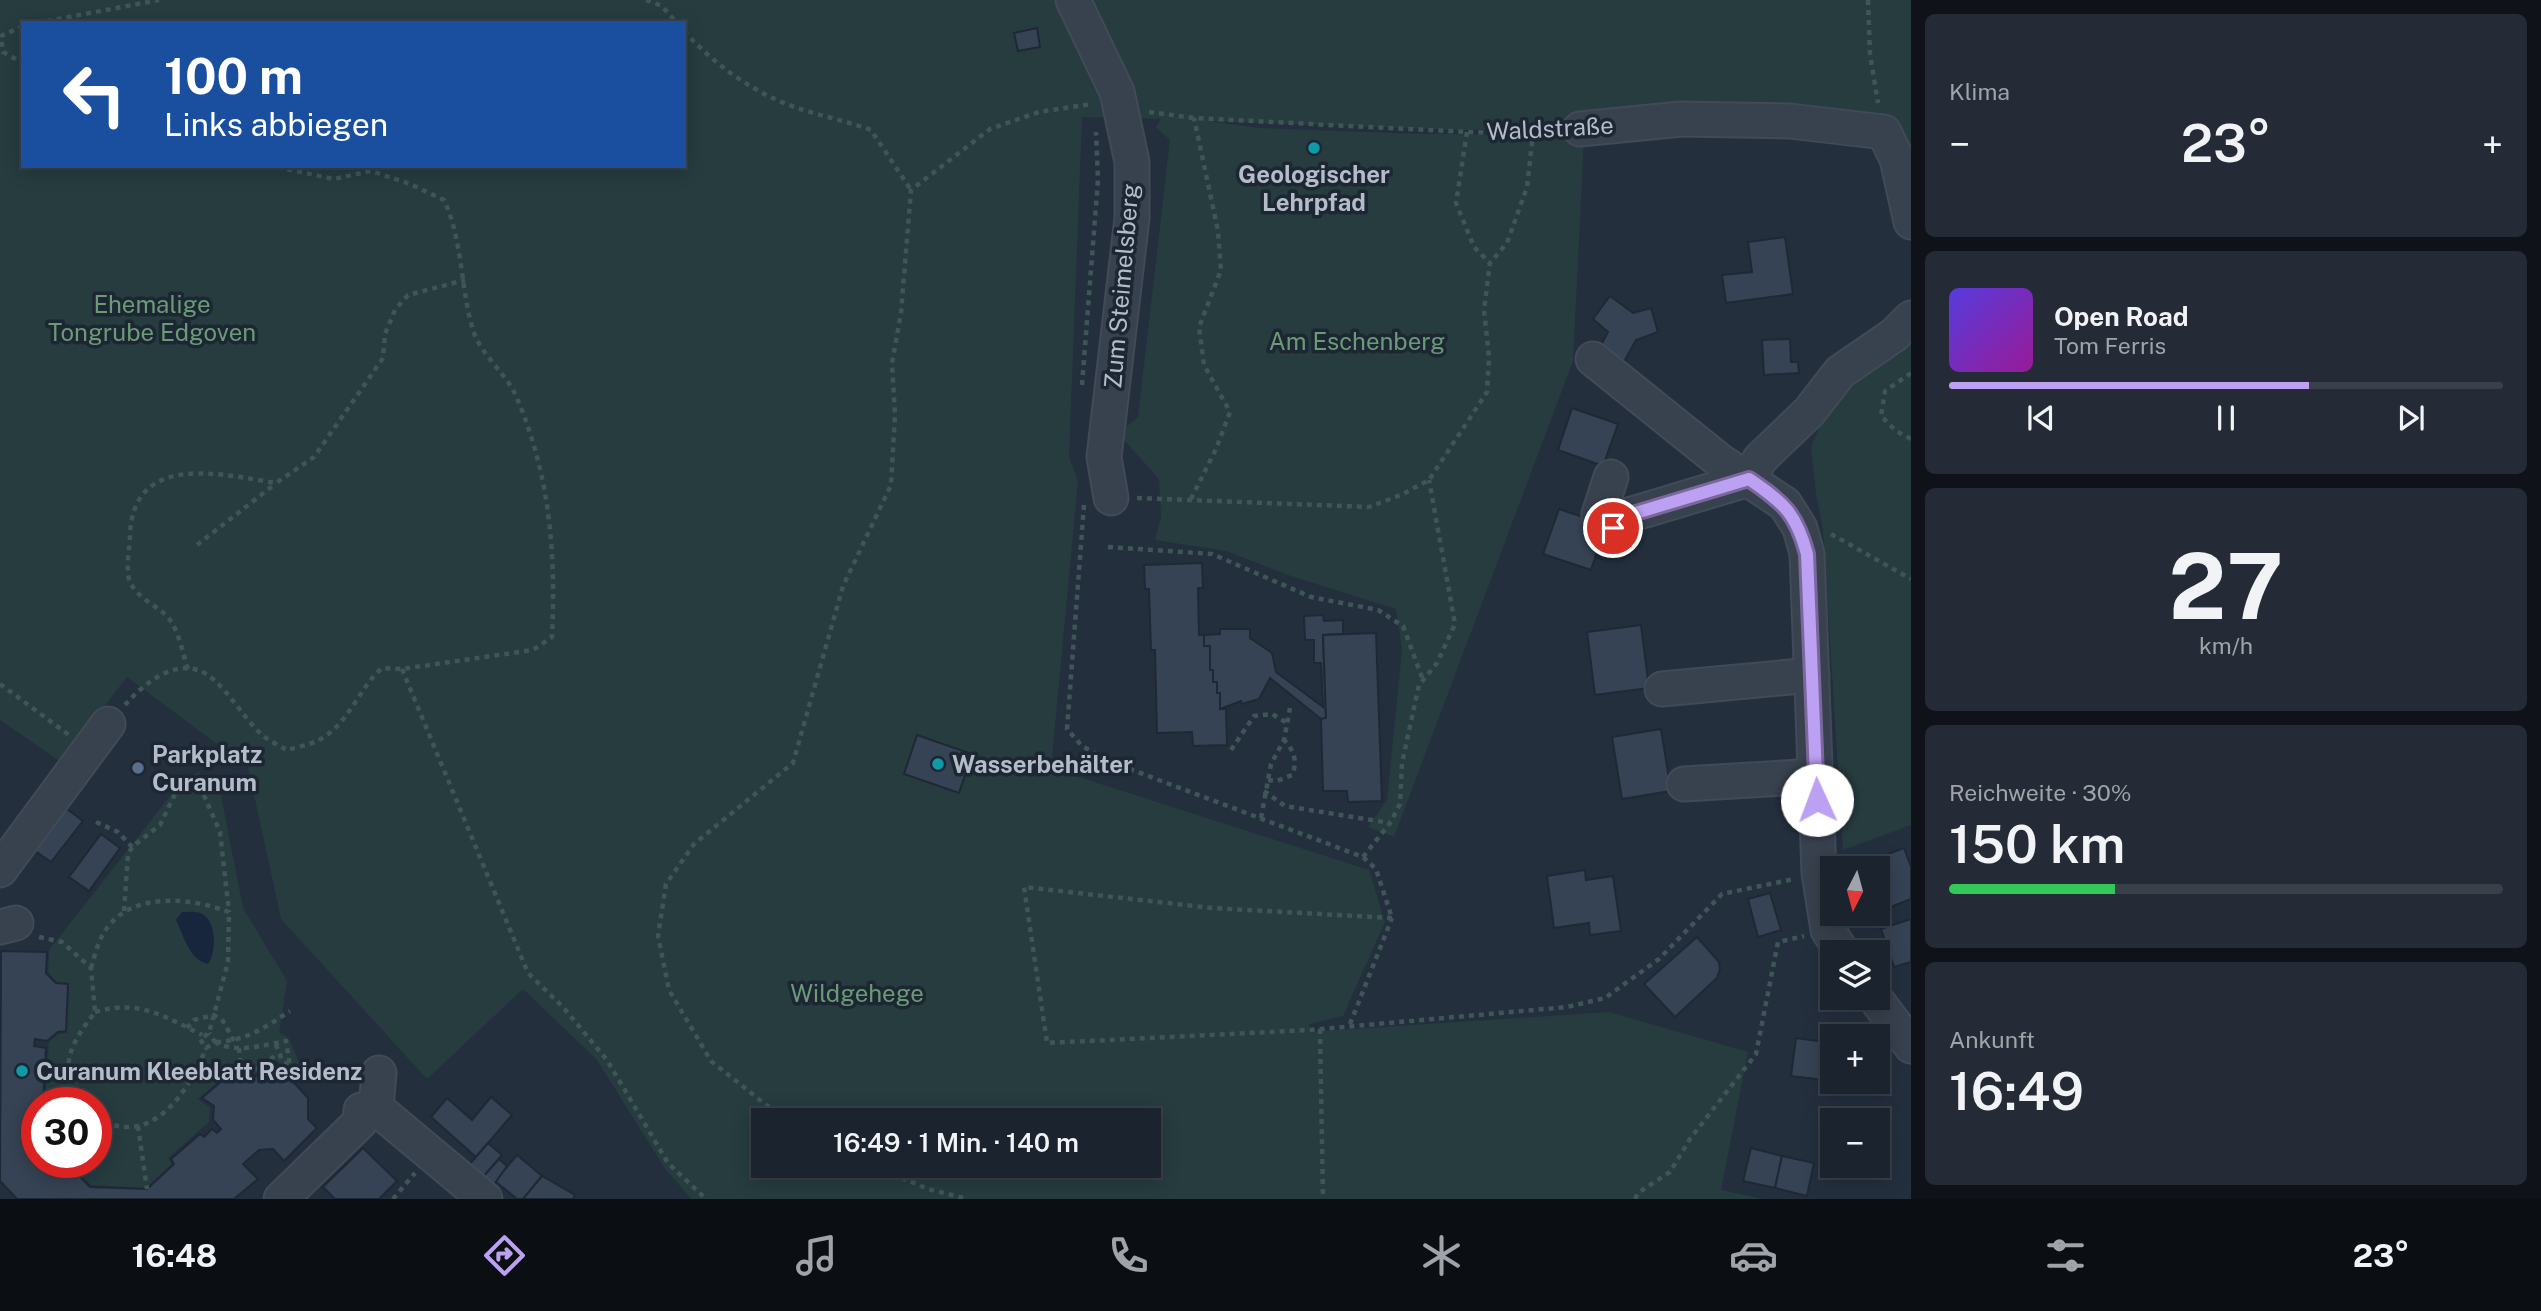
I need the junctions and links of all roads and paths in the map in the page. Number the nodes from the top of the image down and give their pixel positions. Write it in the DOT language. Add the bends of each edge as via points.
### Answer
graph roads {
  1 [pos="159,0"];
  2 [pos="646,0"];
  3 [pos="1073,0"];
  4 [pos="1867,0"];
  5 [pos="48,21"];
  6 [pos="675,21"];
  7 [pos="21,27"];
  8 [pos="686,33"];
  9 [pos="21,62"];
  10 [pos="1119,100"];
  11 [pos="1194,118"];
  12 [pos="1580,128"];
  13 [pos="1466,132"];
  14 [pos="1884,132"];
  15 [pos="1533,134"];
  16 [pos="1095,138"];
  17 [pos="282,168"];
  18 [pos="911,190"];
  19 [pos="1911,222"];
  20 [pos="1490,263"];
  21 [pos="465,280"];
  22 [pos="1911,318"];
  23 [pos="1593,359"];
  24 [pos="1911,373"];
  25 [pos="1082,399"];
  26 [pos="1911,439"];
  27 [pos="1611,477"];
  28 [pos="1749,479"];
  29 [pos="1429,480"];
  30 [pos="276,483"];
  31 [pos="1191,499"];
  32 [pos="1098,500"];
  33 [pos="1800,527"];
  34 [pos="197,545"];
  35 [pos="1108,547"];
  36 [pos="1911,579"];
  37 [pos="188,669"];
  38 [pos="402,669"];
  39 [pos="1812,675"];
  40 [pos="1423,680"];
  41 [pos="0,684"];
  42 [pos="1662,689"];
  43 [pos="1290,708"];
  44 [pos="1287,723"];
  45 [pos="99,737"];
  46 [pos="1284,740"];
  47 [pos="1231,750"];
  48 [pos="1816,776"];
  49 [pos="1268,780"];
  50 [pos="1684,783"];
  51 [pos="1264,791"];
  52 [pos="1261,818"];
  53 [pos="96,822"];
  54 [pos="1390,823"];
  55 [pos="132,847"];
  56 [pos="1363,857"];
  57 [pos="0,870"];
  58 [pos="1819,873"];
  59 [pos="124,911"];
  60 [pos="229,912"];
  61 [pos="1392,918"];
  62 [pos="57,940"];
  63 [pos="1835,940"];
  64 [pos="1820,941"];
  65 [pos="91,968"];
  66 [pos="1884,1010"];
  67 [pos="290,1011"];
  68 [pos="95,1012"];
  69 [pos="214,1015"];
  70 [pos="1350,1024"];
  71 [pos="187,1028"];
  72 [pos="1320,1029"];
  73 [pos="209,1033"];
  74 [pos="202,1035"];
  75 [pos="234,1041"];
  76 [pos="215,1042"];
  77 [pos="276,1045"];
  78 [pos="1911,1046"];
  79 [pos="206,1048"];
  80 [pos="239,1048"];
  81 [pos="277,1053"];
  82 [pos="379,1073"];
  83 [pos="71,1087"];
  84 [pos="770,1108"];
  85 [pos="361,1110"];
  86 [pos="112,1123"];
  87 [pos="138,1126"];
  88 [pos="902,1178"];
  89 [pos="147,1189"];
  90 [pos="281,1199"];
  91 [pos="485,1199"];
  92 [pos="706,1199"];
  93 [pos="967,1199"];
  94 [pos="1323,1199"];
  95 [pos="1635,1199"];
  1 -- 5 [label="path"];
  2 -- 6 [label="path" via="662,6"];
  3 -- 10 [label="street, Zum Steimelsberg"];
  4 -- 14 [label="path" via="1870,54"];
  7 -- 9 [label="path" via="1,36 3,52"];
  8 -- 18 [label="path" via="711,61 756,89 789,106 871,130"];
  10 -- 11 [label="path, Waldstraße"];
  10 -- 18 [label="path" via="1039,112 990,129"];
  10 -- 32 [label="street, Zum Steimelsberg" via="1132,162 1132,218"];
  11 -- 13 [label="path, Waldstraße"];
  11 -- 31 [label="path" via="1222,270 1199,327 1204,365 1230,412"];
  12 -- 14 [label="street, Waldstraße" via="1681,119 1790,121"];
  12 -- 15 [label="path, Waldstraße"];
  13 -- 15 [label="path, Waldstraße"];
  13 -- 20 [label="path" via="1456,203 1474,247"];
  14 -- 19 [label="street" via="1897,159"];
  15 -- 20 [label="path" via="1527,187 1507,243"];
  16 -- 25 [label="path" via="1098,180"];
  17 -- 21 [label="path" via="334,179 371,171 444,200 454,222"];
  18 -- 84 [label="path" via="901,313 891,363 895,415 891,485 843,586 793,763 694,844 666,884 658,936 669,990 712,1061"];
  20 -- 29 [label="path" via="1484,310 1487,391"];
  21 -- 30 [label="path" via="408,295 395,310 385,334 383,358 314,457"];
  21 -- 38 [label="path" via="473,332 516,394 540,465 552,531 552,637 533,650"];
  22 -- 28 [label="street" via="1840,372 1809,412 1760,458"];
  23 -- 28 [label="street"];
  24 -- 26 [label="path" via="1885,391 1881,416"];
  27 -- 28 [label="street" via="1599,514 1613,528 1629,515"];
  28 -- 33 [label="street" via="1785,504"];
  29 -- 31 [label="path" via="1369,507"];
  29 -- 40 [label="path" via="1455,624 1437,663"];
  30 -- 34 [label="path"];
  30 -- 37 [label="path" via="179,473 156,483 136,501 128,579 134,590 172,622"];
  31 -- 32 [label="path"];
  32 -- 52 [label="path" via="1067,729 1082,746 1111,762"];
  33 -- 36 [label="path" via="1823,530"];
  33 -- 39 [label="street" via="1807,554"];
  35 -- 40 [label="path" via="1212,554 1311,597 1378,610 1403,626"];
  37 -- 38 [label="path" via="214,680 262,735 287,750 319,740 343,721 382,668"];
  37 -- 45 [label="path" via="170,670 143,684"];
  38 -- 92 [label="path" via="528,973 607,1060 668,1163"];
  39 -- 42 [label="street"];
  39 -- 48 [label="street"];
  40 -- 54 [label="path" via="1402,763 1400,804"];
  41 -- 45 [label="path"];
  43 -- 44 [label="path"];
  44 -- 46 [label="path"];
  44 -- 47 [label="path" via="1272,714 1254,716"];
  45 -- 57 [label="street"];
  46 -- 49 [label="path"];
  46 -- 49 [label="path" via="1294,753 1296,766 1292,775"];
  48 -- 50 [label="street"];
  48 -- 58 [label="street"];
  49 -- 51 [label="path"];
  51 -- 52 [label="path"];
  51 -- 54 [label="path" via="1285,806"];
  52 -- 56 [label="path"];
  53 -- 55 [label="path" via="118,832"];
  54 -- 56 [label="path"];
  55 -- 59 [label="path"];
  55 -- 60 [label="path" via="160,825 177,790 192,787 202,791 220,831"];
  56 -- 61 [label="path" via="1376,869"];
  58 -- 63 [label="street"];
  58 -- 70 [label="path" via="1722,894 1659,959 1605,998 1541,1012"];
  59 -- 60 [label="path" via="180,901"];
  59 -- 65 [label="path" via="100,939"];
  60 -- 69 [label="path" via="228,962"];
  61 -- 70 [label="path"];
  61 -- 72 [label="path" via="1212,908 1024,887 1047,1043"];
  62 -- 65 [label="path"];
  64 -- 95 [label="path" via="1778,942 1756,1054 1670,1171"];
  65 -- 68 [label="path"];
  66 -- 78 [label="street"];
  67 -- 75 [label="path"];
  68 -- 71 [label="path" via="136,1006"];
  68 -- 83 [label="path" via="73,1041 68,1063"];
  69 -- 71 [label="path" via="194,1020"];
  69 -- 73 [label="path"];
  69 -- 75 [label="path" via="230,1029"];
  70 -- 72 [label="path"];
  71 -- 74 [label="path"];
  72 -- 94 [label="path"];
  73 -- 74 [label="path"];
  73 -- 76 [label="path"];
  74 -- 79 [label="path" via="200,1042"];
  75 -- 76 [label="path"];
  76 -- 79 [label="path"];
  76 -- 80 [label="path" via="227,1049"];
  77 -- 80 [label="path"];
  77 -- 81 [label="path"];
  77 -- 81 [label="path" via="286,1041 290,1066"];
  79 -- 87 [label="path" via="180,1098 161,1116"];
  80 -- 81 [label="path" via="240,1061 252,1070"];
  82 -- 91 [label="street" via="376,1108"];
  85 -- 90 [label="street" via="360,1122"];
  86 -- 87 [label="path"];
  87 -- 89 [label="path"];
  88 -- 93 [label="path"];
}
